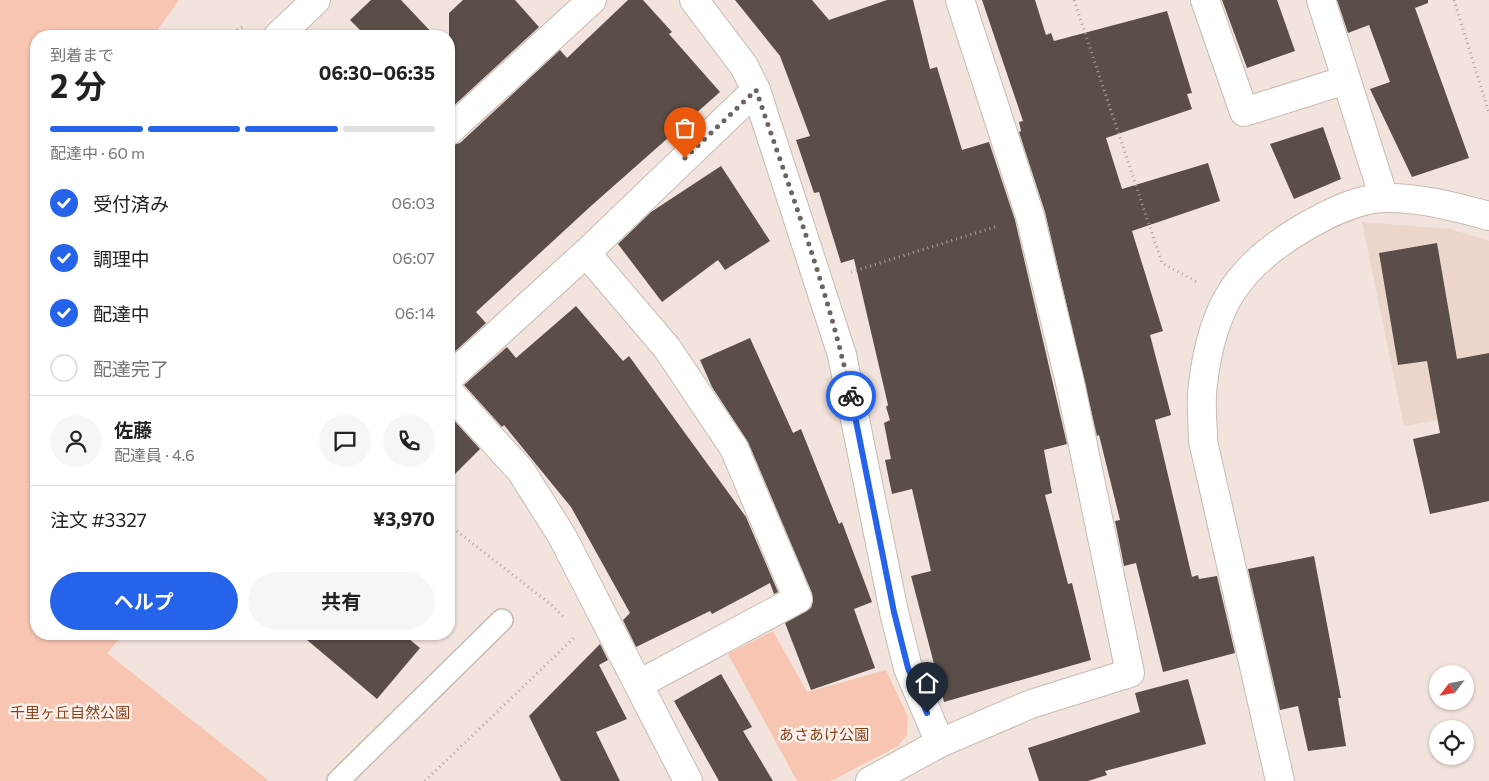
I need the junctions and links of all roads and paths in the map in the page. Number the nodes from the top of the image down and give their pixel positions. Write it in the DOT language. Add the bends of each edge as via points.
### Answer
graph roads {
  1 [pos="316,0"];
  2 [pos="592,0"];
  3 [pos="694,0"];
  4 [pos="960,0"];
  5 [pos="1074,0"];
  6 [pos="1205,0"];
  7 [pos="1321,0"];
  8 [pos="1454,0"];
  9 [pos="284,30"];
  10 [pos="1346,80"];
  11 [pos="756,90"];
  12 [pos="1489,113"];
  13 [pos="455,126"];
  14 [pos="1384,198"];
  15 [pos="1030,216"];
  16 [pos="1489,216"];
  17 [pos="586,253"];
  18 [pos="820,282"];
  19 [pos="1226,298"];
  20 [pos="455,373"];
  21 [pos="455,399"];
  22 [pos="455,530"];
  23 [pos="600,609"];
  24 [pos="502,620"];
  25 [pos="579,633"];
  26 [pos="639,684"];
  27 [pos="940,742"];
  28 [pos="338,781"];
  29 [pos="425,781"];
  30 [pos="688,781"];
  31 [pos="871,781"];
  32 [pos="1280,781"];
  1 -- 9 [label="street"];
  2 -- 13 [label="street"];
  3 -- 11 [label="street" via="744,66"];
  4 -- 15 [label="street"];
  5 -- 19 [label="path" via="1162,264"];
  6 -- 10 [label="street" via="1244,112"];
  7 -- 10 [label="street"];
  8 -- 12 [label="path"];
  10 -- 14 [label="street"];
  11 -- 17 [label="street"];
  11 -- 18 [label="street"];
  14 -- 16 [label="street" via="1439,203"];
  14 -- 19 [label="street" via="1357,202 1274,245 1249,268"];
  15 -- 18 [label="path"];
  15 -- 27 [label="street" via="1071,388 1130,674 1031,704"];
  17 -- 20 [label="street"];
  17 -- 26 [label="street" via="668,348 734,448 798,599"];
  18 -- 27 [label="street" via="842,355 908,668"];
  19 -- 32 [label="street" via="1211,338 1202,385 1203,441"];
  21 -- 23 [label="street" via="521,471 562,536"];
  22 -- 25 [label="path" via="549,603"];
  23 -- 25 [label="path"];
  23 -- 26 [label="street"];
  24 -- 28 [label="lane"];
  25 -- 29 [label="path"];
  26 -- 30 [label="street"];
  27 -- 31 [label="street"];
}
